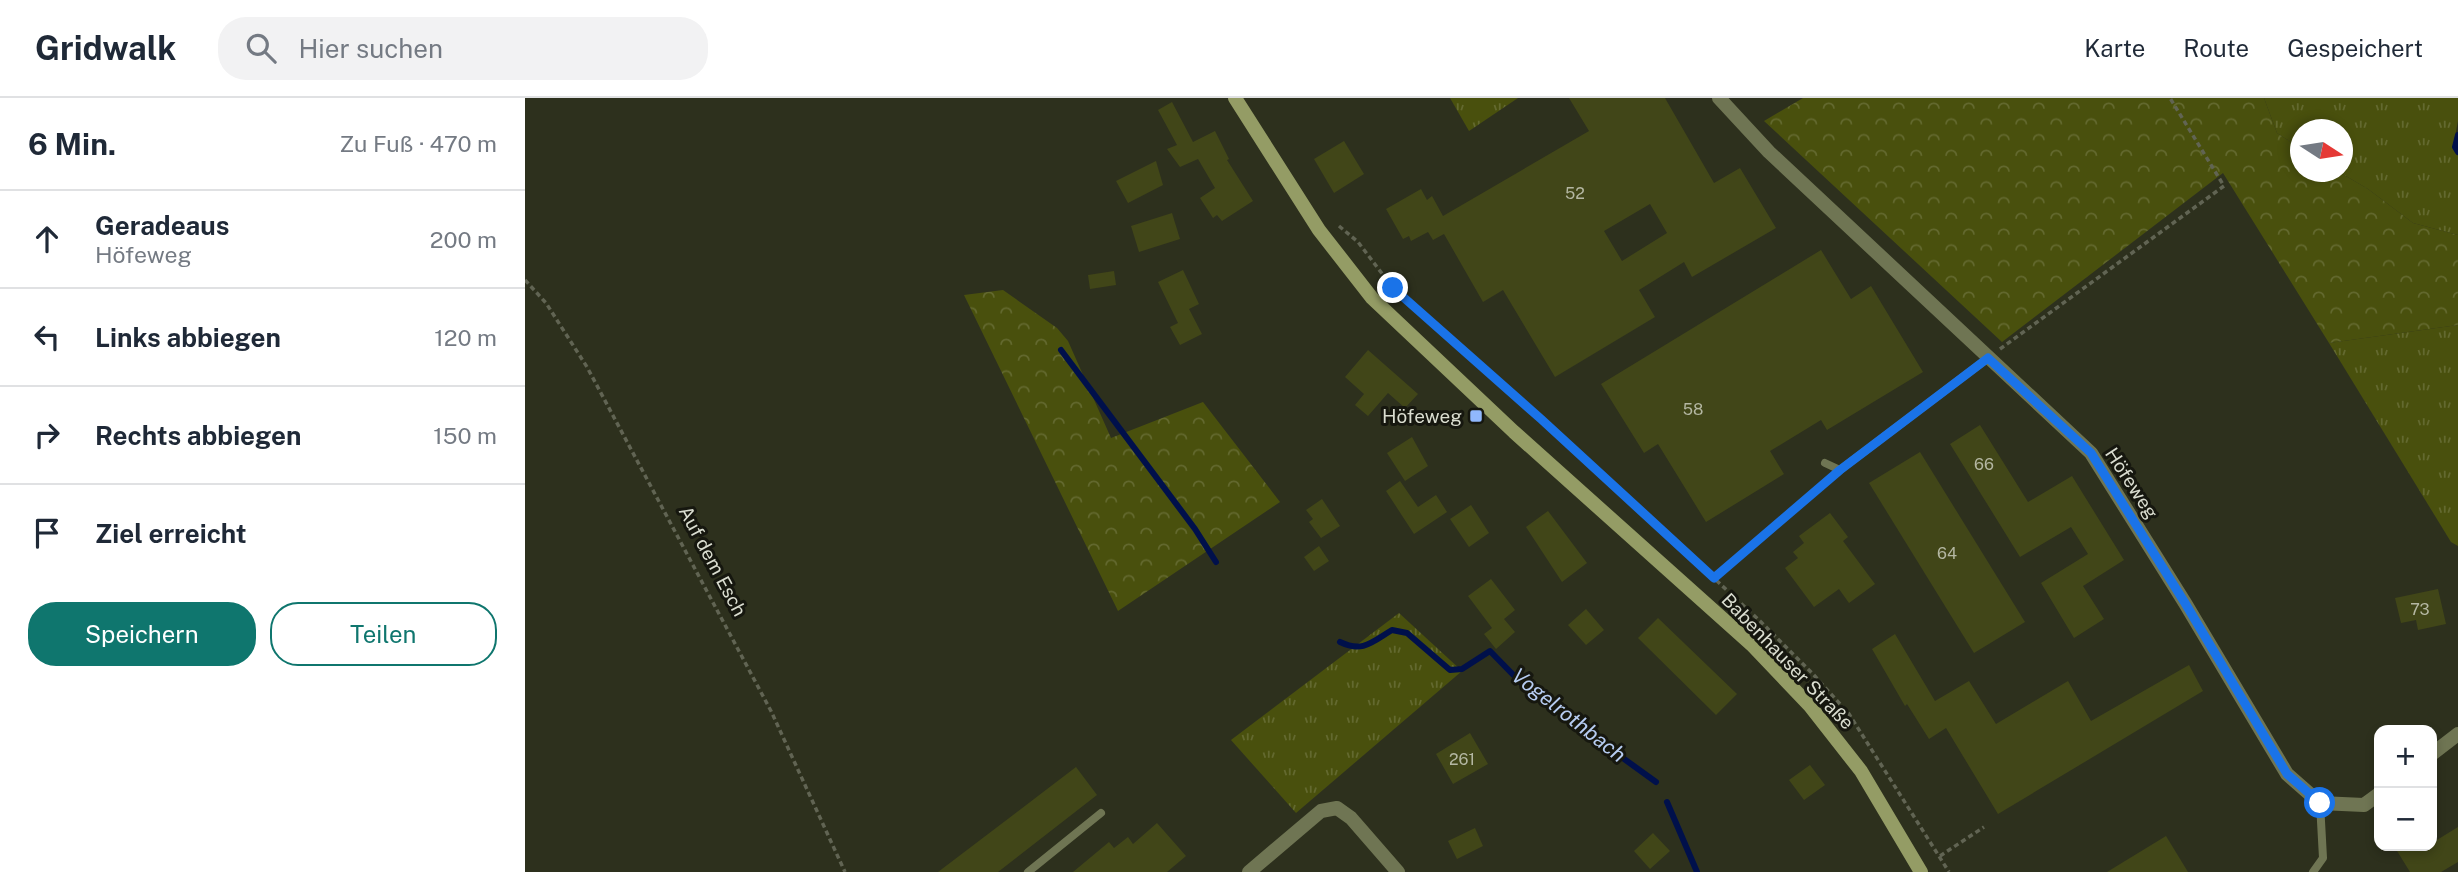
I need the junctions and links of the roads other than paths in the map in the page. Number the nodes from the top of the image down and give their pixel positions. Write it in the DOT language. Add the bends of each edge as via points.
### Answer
graph roads {
  1 [pos="1235,98"];
  2 [pos="1720,98"];
  3 [pos="1988,358"];
  4 [pos="1825,463"];
  5 [pos="2458,734"];
  6 [pos="2437,750"];
  7 [pos="2374,798"];
  8 [pos="2320,803"];
  9 [pos="1101,813"];
  10 [pos="1028,872"];
  11 [pos="1249,872"];
  12 [pos="1398,872"];
  13 [pos="1921,872"];
  14 [pos="2312,872"];
  1 -- 13 [label="main road, Babenhauser Straße" via="1319,230 1372,298 1752,645 1803,698 1861,771"];
  2 -- 3 [label="street, Höfeweg" via="1769,152"];
  3 -- 4 [label="lane" via="1840,470"];
  3 -- 8 [label="street, Höfeweg" via="2091,453 2287,774"];
  5 -- 6 [label="street"];
  7 -- 8 [label="street" via="2364,805"];
  8 -- 14 [label="lane" via="2323,858"];
  9 -- 10 [label="lane"];
  11 -- 12 [label="street" via="1321,811 1337,808"];
}
